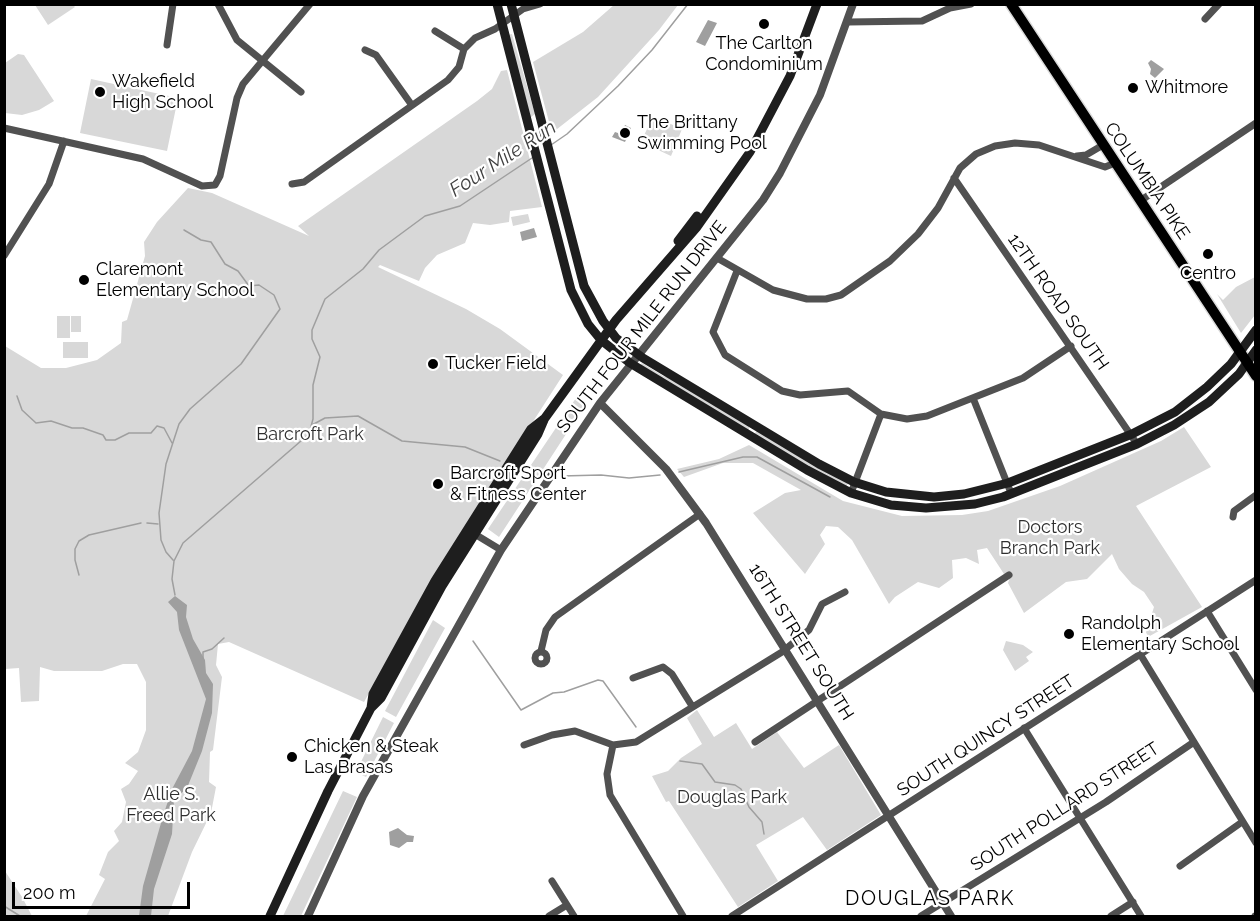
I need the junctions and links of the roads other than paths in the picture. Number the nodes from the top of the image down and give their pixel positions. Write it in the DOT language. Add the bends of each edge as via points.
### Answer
graph roads {
  1 [pos="173,4"];
  2 [pos="310,4"];
  3 [pos="497,4"];
  4 [pos="511,4"];
  5 [pos="540,4"];
  6 [pos="812,4"];
  7 [pos="817,4"];
  8 [pos="853,4"];
  9 [pos="971,4"];
  10 [pos="1220,4"];
  11 [pos="221,6"];
  12 [pos="1015,6"];
  13 [pos="514,15"];
  14 [pos="1204,19"];
  15 [pos="848,22"];
  16 [pos="502,23"];
  17 [pos="435,31"];
  18 [pos="167,45"];
  19 [pos="464,49"];
  20 [pos="365,50"];
  21 [pos="263,60"];
  22 [pos="301,92"];
  23 [pos="411,104"];
  24 [pos="1256,123"];
  25 [pos="4,128"];
  26 [pos="64,141"];
  27 [pos="1103,145"];
  28 [pos="1075,156"];
  29 [pos="1115,163"];
  30 [pos="954,178"];
  31 [pos="291,184"];
  32 [pos="1140,201"];
  33 [pos="4,256"];
  34 [pos="717,258"];
  35 [pos="737,271"];
  36 [pos="652,277"];
  37 [pos="609,330"];
  38 [pos="1256,330"];
  39 [pos="601,340"];
  40 [pos="1071,346"];
  41 [pos="1256,350"];
  42 [pos="1240,351"];
  43 [pos="638,354"];
  44 [pos="630,363"];
  45 [pos="1246,363"];
  46 [pos="1256,376"];
  47 [pos="973,398"];
  48 [pos="600,403"];
  49 [pos="880,414"];
  50 [pos="756,426"];
  51 [pos="1132,434"];
  52 [pos="750,435"];
  53 [pos="1137,444"];
  54 [pos="854,482"];
  55 [pos="1008,483"];
  56 [pos="851,493"];
  57 [pos="1011,493"];
  58 [pos="1256,495"];
  59 [pos="700,514"];
  60 [pos="1233,517"];
  61 [pos="471,532"];
  62 [pos="501,550"];
  63 [pos="1009,575"];
  64 [pos="1256,580"];
  65 [pos="845,592"];
  66 [pos="1207,611"];
  67 [pos="785,650"];
  68 [pos="540,651"];
  69 [pos="1140,654"];
  70 [pos="633,678"];
  71 [pos="1256,690"];
  72 [pos="818,701"];
  73 [pos="692,706"];
  74 [pos="1024,728"];
  75 [pos="755,742"];
  76 [pos="1194,742"];
  77 [pos="525,745"];
  78 [pos="613,745"];
  79 [pos="889,817"];
  80 [pos="1081,818"];
  81 [pos="1242,822"];
  82 [pos="1256,843"];
  83 [pos="1180,866"];
  84 [pos="552,881"];
  85 [pos="943,903"];
  86 [pos="1133,903"];
  87 [pos="567,905"];
  88 [pos="270,916"];
  89 [pos="308,916"];
  90 [pos="549,916"];
  91 [pos="574,916"];
  92 [pos="683,916"];
  93 [pos="732,916"];
  94 [pos="921,916"];
  95 [pos="951,916"];
  96 [pos="1111,916"];
  97 [pos="1141,916"];
  1 -- 18 [label="street"];
  2 -- 21 [label="street"];
  3 -- 16 [label="main road"];
  4 -- 13 [label="main road"];
  5 -- 13 [label="street"];
  6 -- 36 [label="main road, SOUTH FOUR MILE RUN DRIVE" via="783,78 745,150"];
  7 -- 36 [label="main road, SOUTH FOUR MILE RUN DRIVE" via="786,84 750,152 697,227"];
  8 -- 15 [label="street, SOUTH FOUR MILE RUN DRIVE"];
  9 -- 15 [label="street" via="950,8 922,21"];
  10 -- 14 [label="street"];
  11 -- 21 [label="street" via="237,39"];
  12 -- 27 [label="main road, COLUMBIA PIKE"];
  13 -- 16 [label="street"];
  13 -- 37 [label="main road" via="587,296"];
  15 -- 34 [label="street, SOUTH FOUR MILE RUN DRIVE" via="797,144 763,200"];
  16 -- 19 [label="street"];
  16 -- 39 [label="main road" via="571,290"];
  17 -- 19 [label="street"];
  19 -- 23 [label="street" via="459,67 448,80"];
  20 -- 23 [label="street" via="376,55"];
  21 -- 22 [label="street"];
  21 -- 26 [label="street" via="237,98 215,185 202,186 143,159"];
  23 -- 31 [label="street" via="304,182"];
  24 -- 32 [label="street"];
  25 -- 26 [label="street"];
  26 -- 33 [label="street" via="49,184"];
  27 -- 28 [label="street" via="1086,155"];
  27 -- 29 [label="main road, COLUMBIA PIKE"];
  28 -- 29 [label="street" via="1105,166"];
  28 -- 30 [label="street" via="1015,142 976,154"];
  29 -- 32 [label="main road, COLUMBIA PIKE"];
  30 -- 35 [label="street" via="918,234 890,261 840,295 807,299 774,290"];
  30 -- 40 [label="street, 12TH ROAD SOUTH"];
  32 -- 42 [label="main road, COLUMBIA PIKE"];
  34 -- 35 [label="street"];
  34 -- 43 [label="street, SOUTH FOUR MILE RUN DRIVE"];
  35 -- 49 [label="street" via="713,332 725,355 782,391 848,391"];
  36 -- 37 [label="main road, SOUTH FOUR MILE RUN DRIVE"];
  37 -- 39 [label="main road, SOUTH FOUR MILE RUN DRIVE"];
  37 -- 43 [label="main road"];
  38 -- 42 [label="main road"];
  39 -- 44 [label="main road"];
  39 -- 61 [label="main road, SOUTH FOUR MILE RUN DRIVE" via="545,418 531,429"];
  40 -- 47 [label="street" via="1023,378"];
  40 -- 51 [label="street, 12TH ROAD SOUTH"];
  41 -- 45 [label="main road"];
  42 -- 45 [label="main road, COLUMBIA PIKE"];
  42 -- 51 [label="main road" via="1187,403"];
  43 -- 44 [label="street, SOUTH FOUR MILE RUN DRIVE"];
  43 -- 50 [label="main road"];
  44 -- 48 [label="street, SOUTH FOUR MILE RUN DRIVE"];
  44 -- 52 [label="main road"];
  45 -- 46 [label="main road, COLUMBIA PIKE"];
  45 -- 53 [label="main road" via="1209,402"];
  47 -- 49 [label="street" via="908,419"];
  47 -- 55 [label="street"];
  48 -- 59 [label="street, 16TH STREET SOUTH" via="666,469"];
  48 -- 62 [label="street, SOUTH FOUR MILE RUN DRIVE"];
  49 -- 54 [label="street"];
  50 -- 52 [label="main road"];
  50 -- 54 [label="main road"];
  51 -- 53 [label="street, 12TH ROAD SOUTH"];
  51 -- 55 [label="main road"];
  52 -- 56 [label="main road"];
  53 -- 57 [label="main road"];
  54 -- 55 [label="main road" via="886,492 934,496 964,494"];
  54 -- 56 [label="street"];
  55 -- 57 [label="street"];
  56 -- 57 [label="main road" via="891,505 926,508 975,504"];
  58 -- 60 [label="street" via="1234,511"];
  59 -- 67 [label="street, 16TH STREET SOUTH"];
  59 -- 68 [label="street" via="555,617"];
  61 -- 62 [label="street"];
  61 -- 88 [label="main road, SOUTH FOUR MILE RUN DRIVE" via="373,694 371,708"];
  62 -- 89 [label="street, SOUTH FOUR MILE RUN DRIVE" via="363,796"];
  63 -- 72 [label="street"];
  64 -- 66 [label="street, SOUTH QUINCY STREET"];
  65 -- 67 [label="street" via="822,604 809,630"];
  66 -- 69 [label="street, SOUTH QUINCY STREET"];
  66 -- 71 [label="street"];
  67 -- 72 [label="street, 16TH STREET SOUTH"];
  67 -- 73 [label="street"];
  69 -- 74 [label="street, SOUTH QUINCY STREET"];
  69 -- 76 [label="street"];
  70 -- 73 [label="street" via="663,668 672,674"];
  72 -- 75 [label="street"];
  72 -- 79 [label="street, 16TH STREET SOUTH"];
  73 -- 78 [label="street" via="644,738 627,745"];
  74 -- 79 [label="street, SOUTH QUINCY STREET"];
  74 -- 80 [label="street"];
  76 -- 80 [label="street, SOUTH POLLARD STREET"];
  76 -- 81 [label="street"];
  77 -- 78 [label="street" via="575,731"];
  78 -- 92 [label="street" via="607,774 610,795"];
  79 -- 85 [label="street, 16TH STREET SOUTH"];
  79 -- 93 [label="street, SOUTH QUINCY STREET"];
  80 -- 85 [label="street, SOUTH POLLARD STREET"];
  80 -- 86 [label="street"];
  81 -- 82 [label="street"];
  81 -- 83 [label="street"];
  84 -- 87 [label="street"];
  85 -- 94 [label="street, SOUTH POLLARD STREET"];
  85 -- 95 [label="street, 16TH STREET SOUTH"];
  86 -- 96 [label="street"];
  86 -- 97 [label="street"];
  87 -- 90 [label="street"];
  87 -- 91 [label="street"];
}
